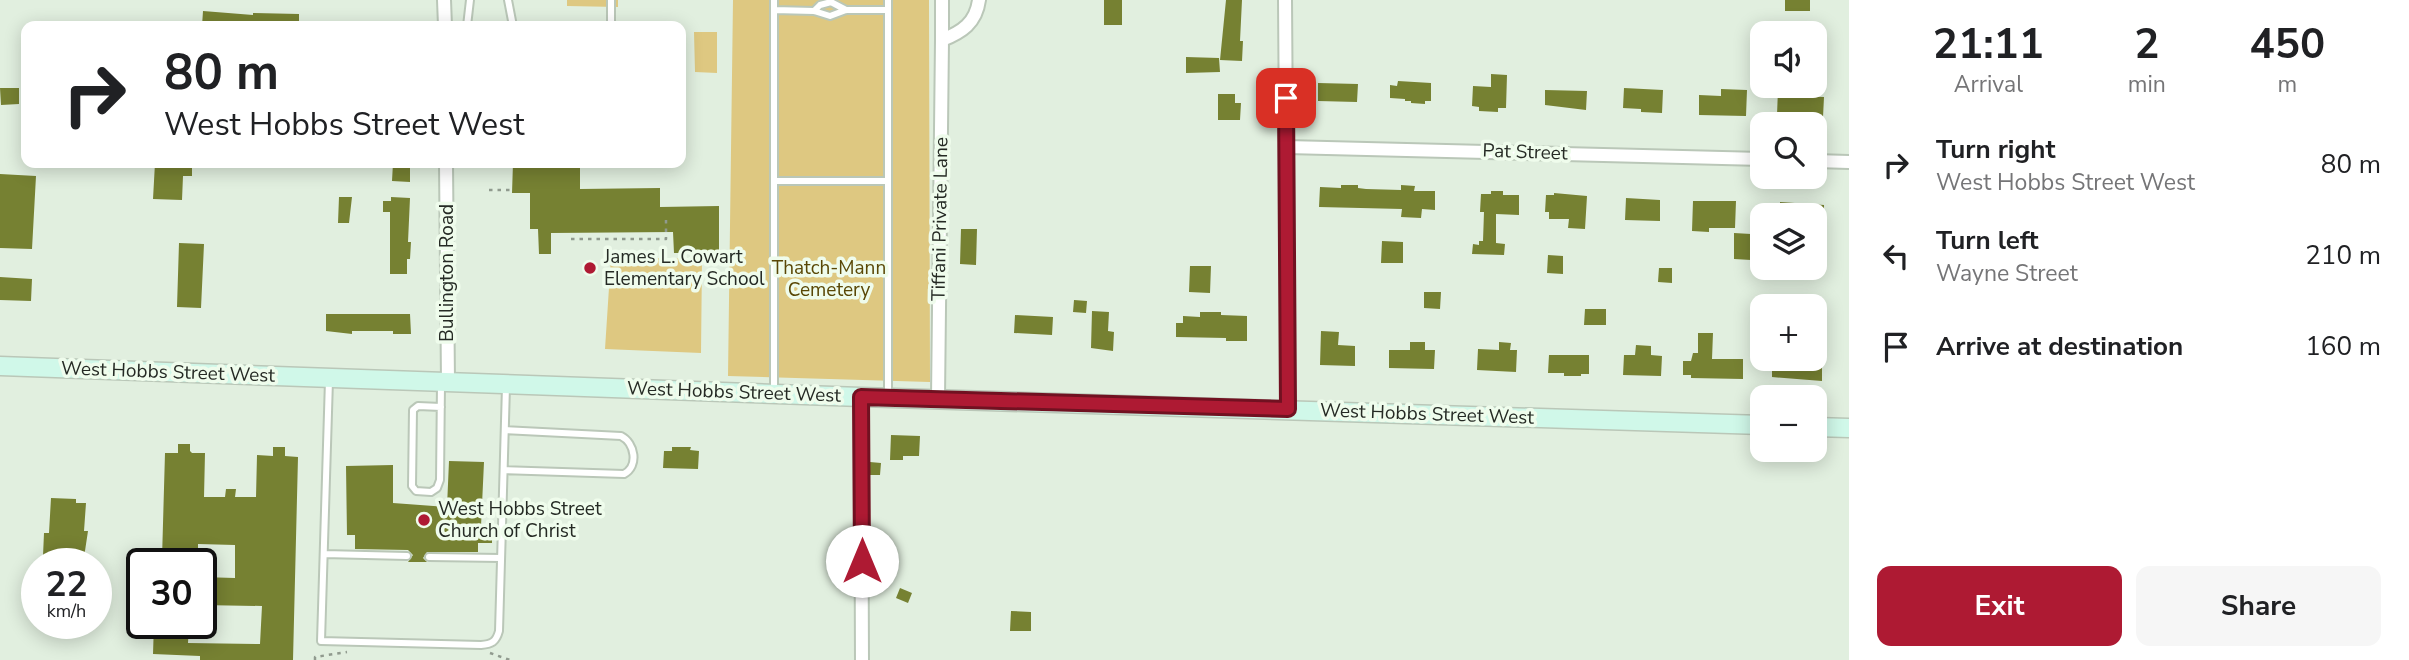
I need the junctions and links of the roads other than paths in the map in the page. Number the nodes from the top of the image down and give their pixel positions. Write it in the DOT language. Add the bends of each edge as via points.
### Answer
graph roads {
  1 [pos="444,0"];
  2 [pos="470,0"];
  3 [pos="508,0"];
  4 [pos="611,0"];
  5 [pos="774,0"];
  6 [pos="888,0"];
  7 [pos="942,0"];
  8 [pos="979,0"];
  9 [pos="1285,0"];
  10 [pos="774,10"];
  11 [pos="846,10"];
  12 [pos="888,10"];
  13 [pos="814,11"];
  14 [pos="445,21"];
  15 [pos="468,21"];
  16 [pos="512,21"];
  17 [pos="611,21"];
  18 [pos="942,40"];
  19 [pos="1287,147"];
  20 [pos="1750,159"];
  21 [pos="1827,161"];
  22 [pos="1849,162"];
  23 [pos="446,168"];
  24 [pos="774,181"];
  25 [pos="888,181"];
  26 [pos="0,366"];
  27 [pos="329,378"];
  28 [pos="445,382"];
  29 [pos="506,384"];
  30 [pos="774,393"];
  31 [pos="861,397"];
  32 [pos="888,397"];
  33 [pos="938,398"];
  34 [pos="441,407"];
  35 [pos="1288,409"];
  36 [pos="1750,425"];
  37 [pos="1827,427"];
  38 [pos="1849,428"];
  39 [pos="505,430"];
  40 [pos="504,470"];
  41 [pos="324,554"];
  42 [pos="407,556"];
  43 [pos="429,557"];
  44 [pos="501,558"];
  45 [pos="862,660"];
  1 -- 14 [label="street"];
  2 -- 15 [label="lane"];
  3 -- 16 [label="lane"];
  4 -- 17 [label="lane"];
  5 -- 10 [label="lane"];
  6 -- 12 [label="lane"];
  7 -- 18 [label="street, Tiffani Private Lane"];
  8 -- 18 [label="street" via="973,20 961,32"];
  9 -- 19 [label="street"];
  10 -- 13 [label="lane"];
  10 -- 24 [label="lane"];
  11 -- 12 [label="lane"];
  11 -- 13 [label="lane" via="830,16"];
  11 -- 13 [label="lane" via="831,2"];
  12 -- 25 [label="lane"];
  18 -- 33 [label="street, Tiffani Private Lane"];
  19 -- 20 [label="street, Pat Street"];
  19 -- 35 [label="street"];
  21 -- 22 [label="street"];
  23 -- 28 [label="street, Bullington Road"];
  24 -- 25 [label="lane"];
  24 -- 30 [label="lane"];
  25 -- 32 [label="lane"];
  26 -- 27 [label="street, West Hobbs Street West"];
  27 -- 28 [label="street, West Hobbs Street West"];
  27 -- 41 [label="lane"];
  28 -- 29 [label="street, West Hobbs Street West"];
  28 -- 34 [label="lane"];
  29 -- 30 [label="street, West Hobbs Street West"];
  29 -- 39 [label="lane"];
  30 -- 31 [label="street, West Hobbs Street West"];
  31 -- 32 [label="street, West Hobbs Street West"];
  31 -- 45 [label="street"];
  32 -- 33 [label="street, West Hobbs Street West"];
  33 -- 35 [label="street, West Hobbs Street West"];
  34 -- 34 [label="lane" via="440,480 431,492 416,491 412,486 413,410"];
  35 -- 36 [label="street, West Hobbs Street West"];
  37 -- 38 [label="street"];
  39 -- 40 [label="lane"];
  39 -- 40 [label="lane" via="621,436 631,445 633,464 624,474"];
  40 -- 44 [label="lane"];
  41 -- 42 [label="lane"];
  41 -- 44 [label="lane" via="321,642 491,644 499,631"];
  43 -- 44 [label="lane"];
}
